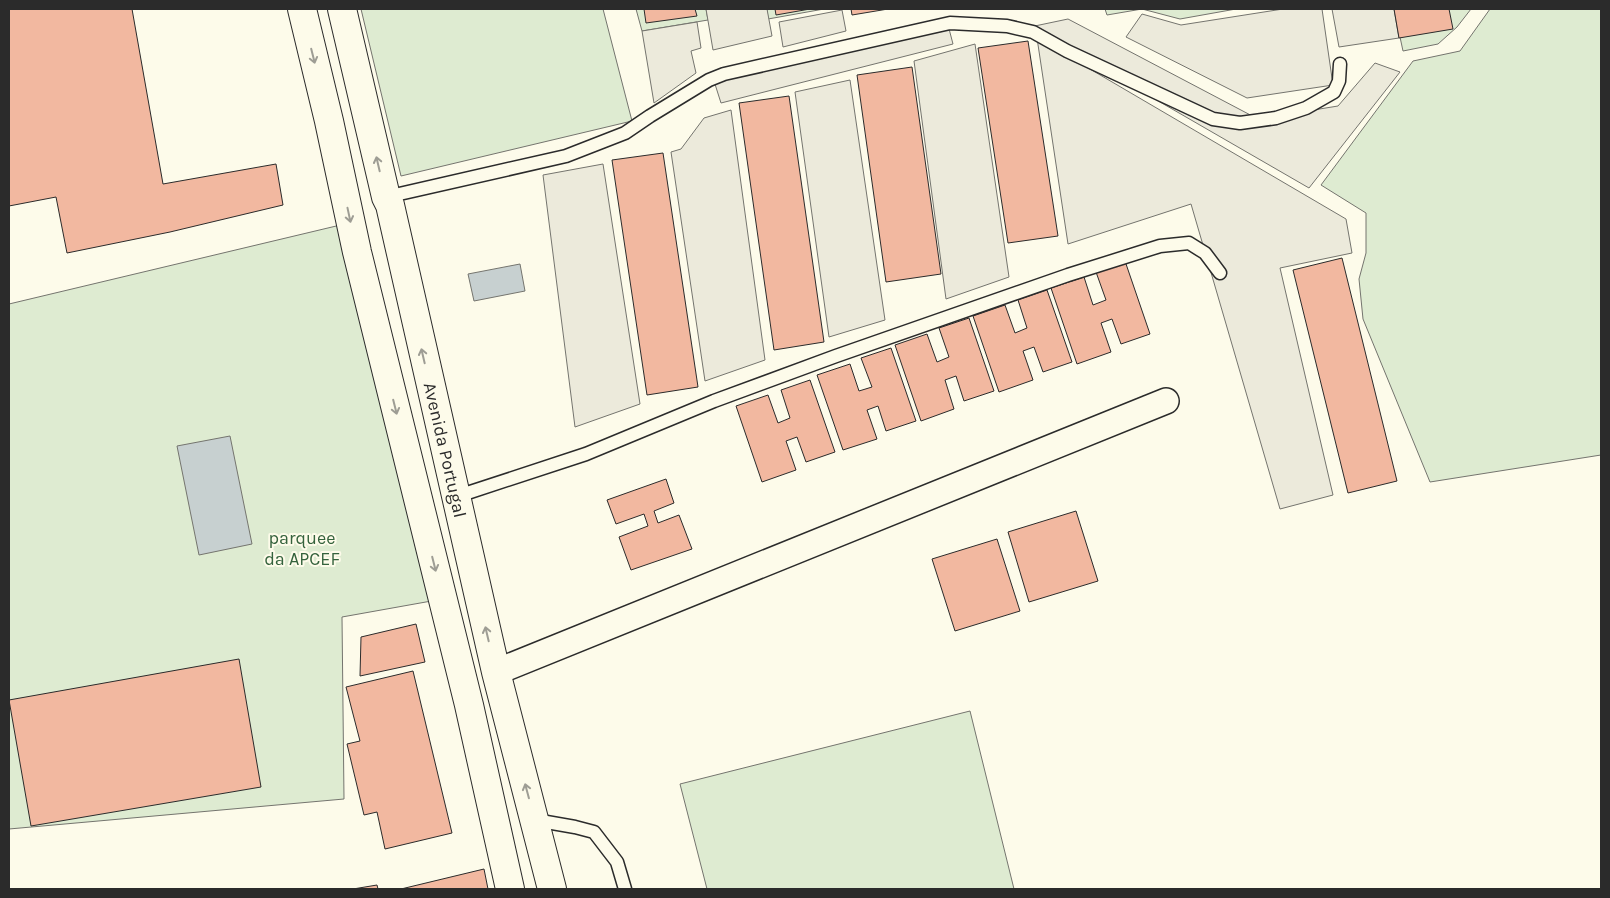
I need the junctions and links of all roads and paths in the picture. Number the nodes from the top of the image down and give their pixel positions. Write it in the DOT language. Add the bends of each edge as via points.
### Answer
graph roads {
  1 [pos="302,9"];
  2 [pos="342,9"];
  3 [pos="1340,64"];
  4 [pos="386,197"];
  5 [pos="1220,273"];
  6 [pos="1166,401"];
  7 [pos="455,496"];
  8 [pos="496,672"];
  9 [pos="535,820"];
  10 [pos="510,889"];
  11 [pos="552,889"];
  12 [pos="625,889"];
  1 -- 10 [label="street, Avenida Portugal, one-way"];
  4 -- 2 [label="street, Avenida Portugal, one-way"];
  3 -- 4 [label="lane" via="1339,81 1334,92 1306,108 1276,118 1240,123 1212,119 1032,32 1007,26 950,23 724,74 709,80 625,133 566,156"];
  7 -- 4 [label="street, Avenida Portugal, one-way"];
  5 -- 7 [label="lane" via="1205,253 1189,243 1160,246 890,337 714,401 586,454"];
  6 -- 8 [label="street"];
  8 -- 7 [label="street, Avenida Portugal, one-way"];
  9 -- 8 [label="street, Avenida Portugal, one-way"];
  9 -- 11 [label="street, Avenida Portugal"];
  9 -- 12 [label="lane" via="594,832 617,862"];
}
